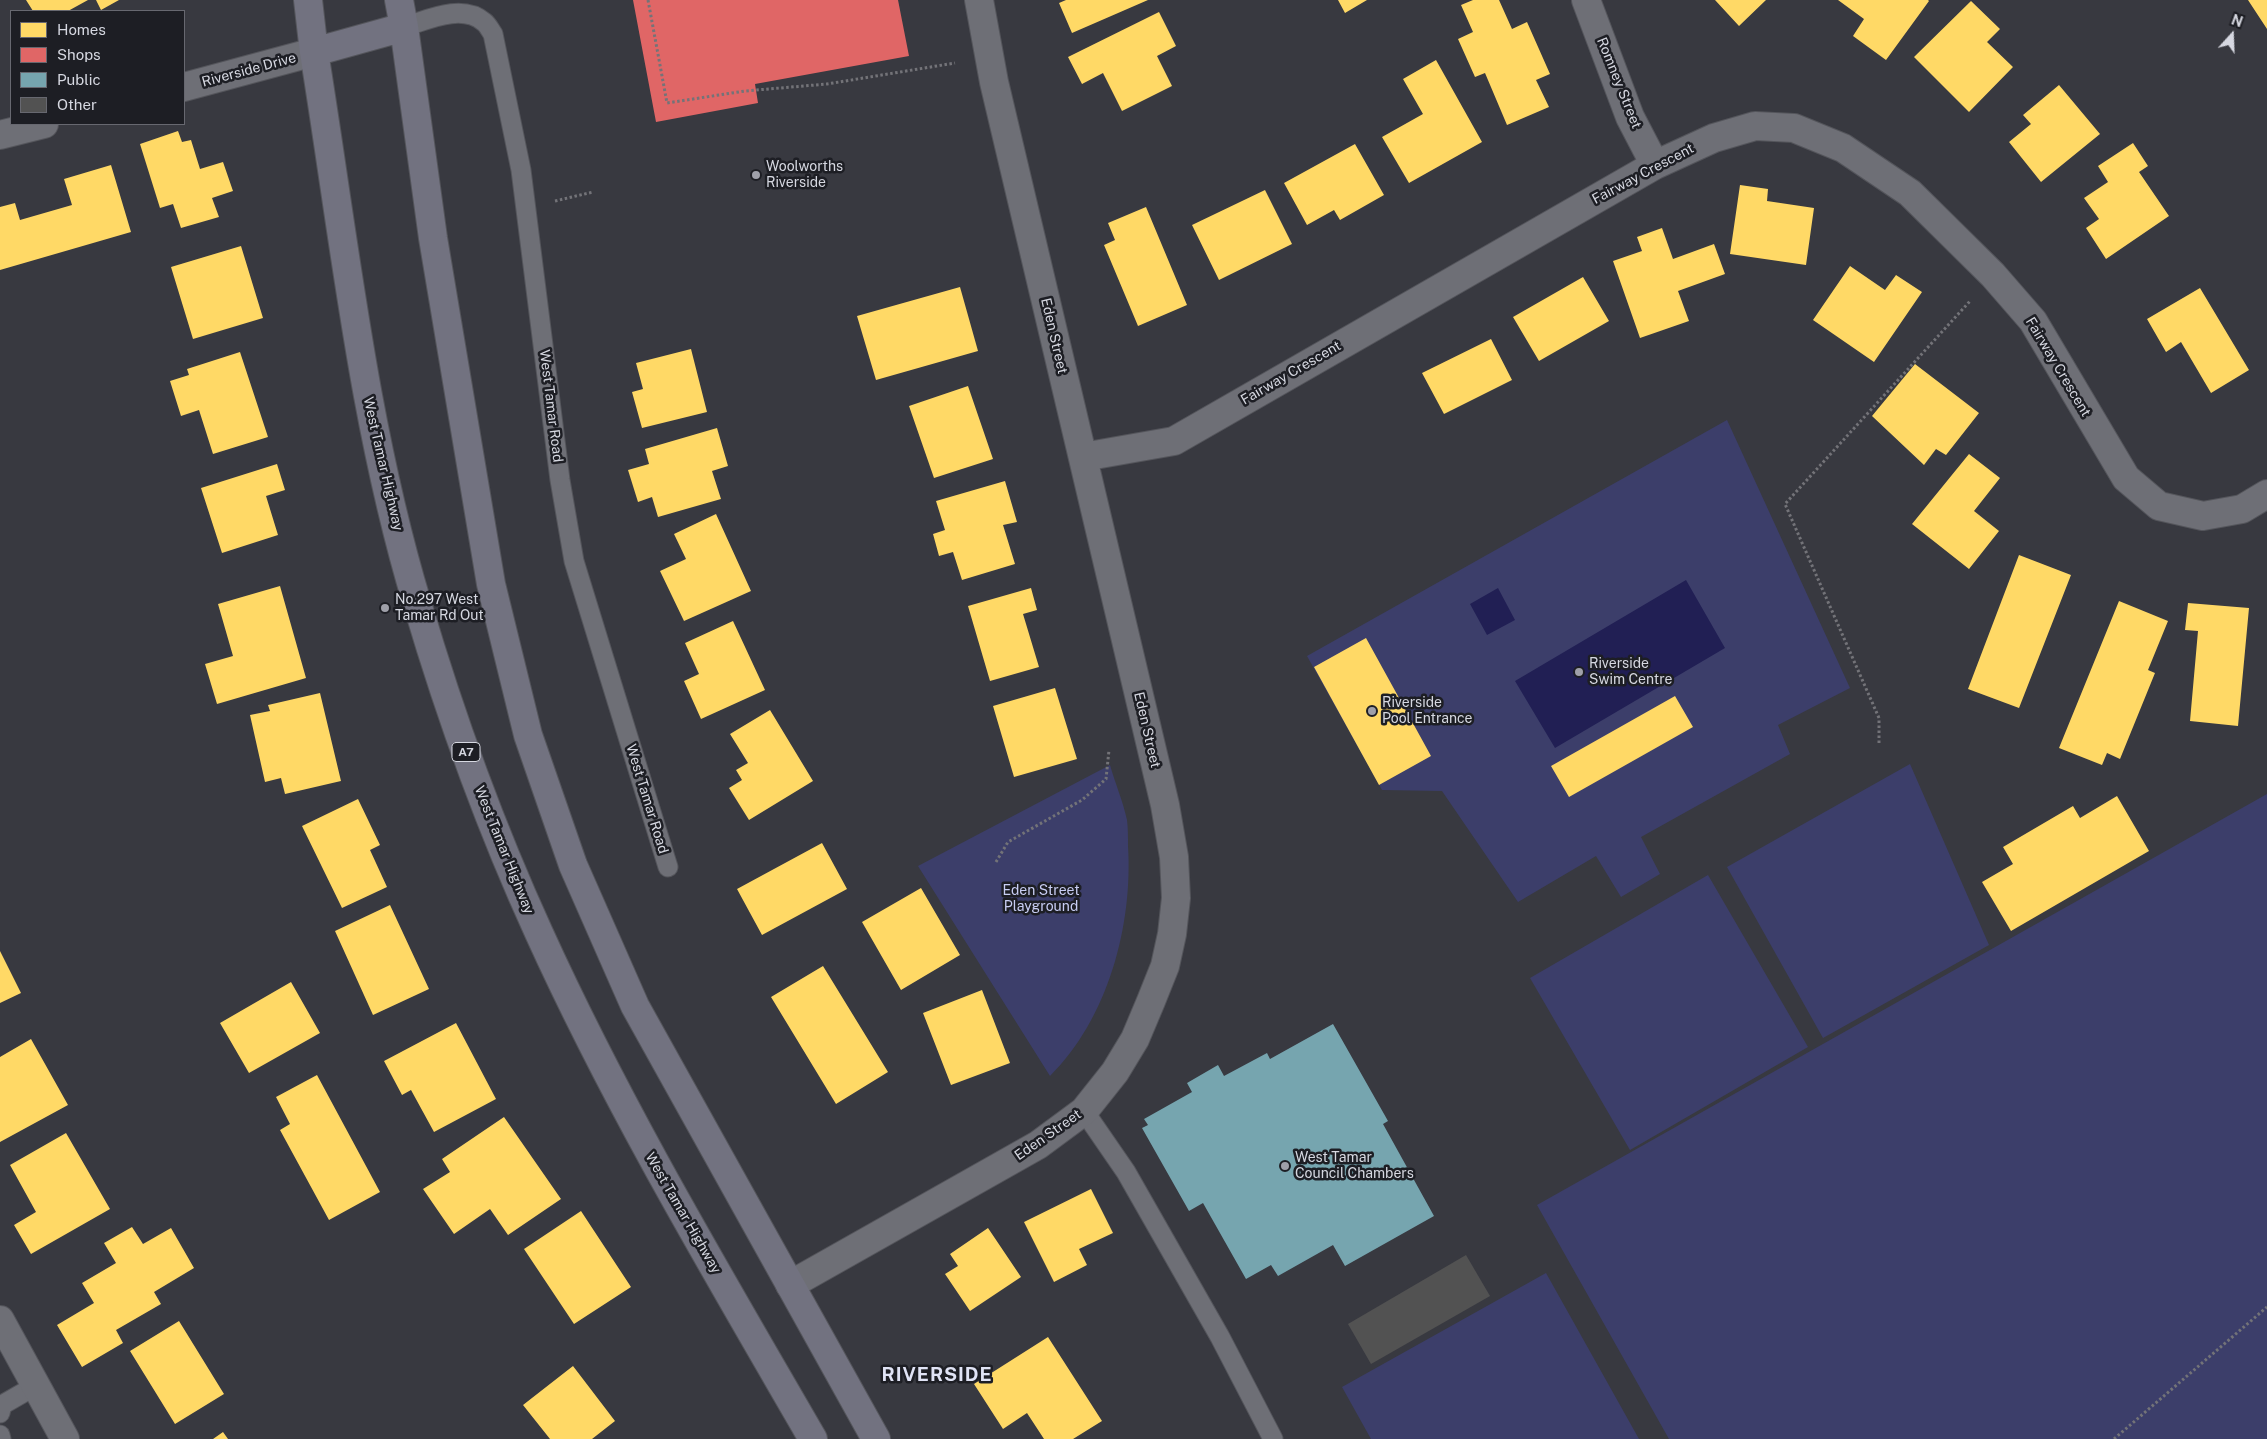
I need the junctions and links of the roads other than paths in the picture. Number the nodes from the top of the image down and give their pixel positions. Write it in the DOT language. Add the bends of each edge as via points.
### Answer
graph roads {
  1 [pos="308,0"];
  2 [pos="399,0"];
  3 [pos="979,0"];
  4 [pos="1586,0"];
  5 [pos="404,27"];
  6 [pos="314,52"];
  7 [pos="185,87"];
  8 [pos="40,125"];
  9 [pos="0,135"];
  10 [pos="1655,165"];
  11 [pos="1083,457"];
  12 [pos="2267,494"];
  13 [pos="668,867"];
  14 [pos="1084,1111"];
  15 [pos="790,1285"];
  16 [pos="0,1320"];
  17 [pos="35,1386"];
  18 [pos="1,1408"];
  19 [pos="65,1439"];
  20 [pos="813,1439"];
  21 [pos="876,1439"];
  22 [pos="1273,1439"];
  1 -- 6 [label="highway, West Tamar Highway / A7"];
  2 -- 5 [label="highway"];
  3 -- 11 [label="street, Eden Street" via="994,82"];
  4 -- 10 [label="street, Romney Street" via="1630,117"];
  5 -- 6 [label="highway"];
  5 -- 13 [label="lane, West Tamar Road" via="446,14 468,14 483,21 494,34 521,170 560,480 574,561"];
  5 -- 15 [label="highway" via="433,238 491,584 528,735 573,866 635,1006"];
  6 -- 7 [label="street, Riverside Drive"];
  6 -- 20 [label="highway, West Tamar Highway / A7" via="364,378 386,482 416,602 468,760 538,931 637,1131"];
  8 -- 9 [label="street"];
  10 -- 11 [label="street, Fairway Crescent" via="1174,440"];
  10 -- 12 [label="street, Fairway Crescent" via="1714,138 1755,126 1794,128 1843,148 1910,192 1993,275 2033,321 2126,478 2159,506 2203,516 2242,509"];
  11 -- 14 [label="street, Eden Street" via="1165,805 1174,857 1176,898 1165,966 1135,1039 1115,1072"];
  14 -- 15 [label="street, Eden Street" via="1038,1145"];
  14 -- 22 [label="lane" via="1126,1172 1220,1337"];
  15 -- 21 [label="highway"];
  16 -- 17 [label="street"];
  17 -- 18 [label="lane"];
  17 -- 19 [label="street"];
}
